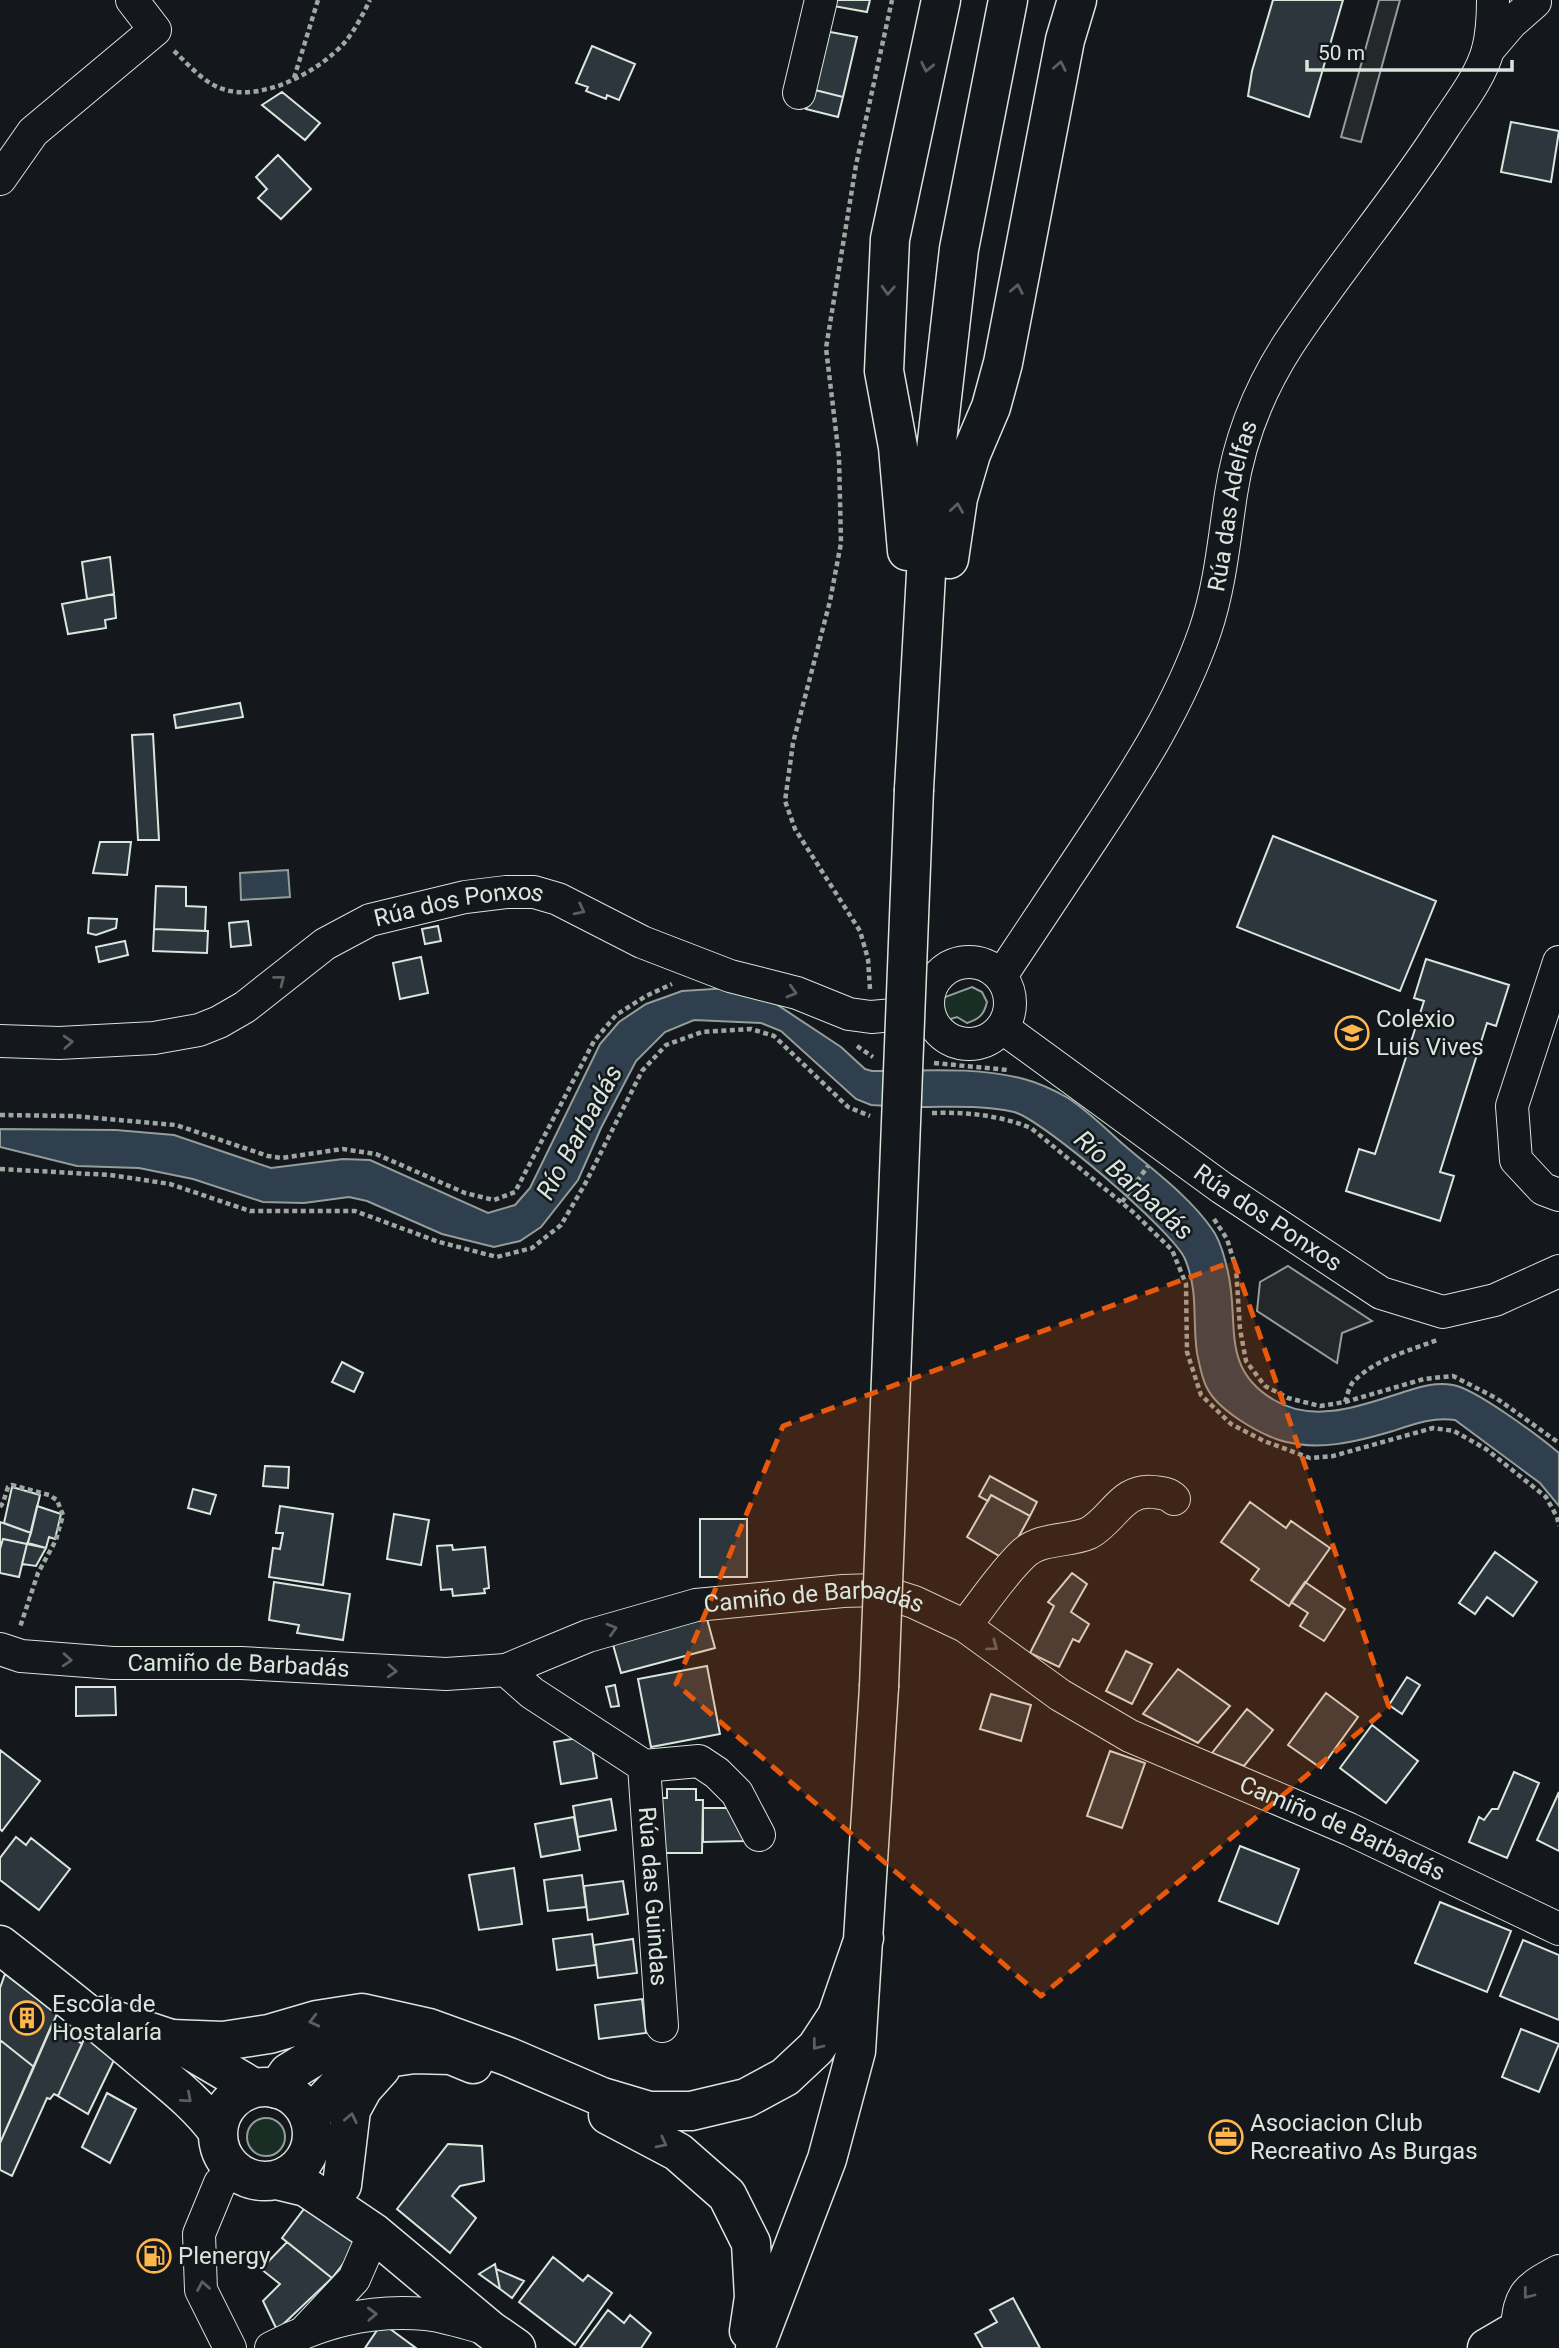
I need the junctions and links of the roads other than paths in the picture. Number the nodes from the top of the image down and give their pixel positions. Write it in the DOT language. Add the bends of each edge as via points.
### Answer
graph roads {
  1 [pos="132,0"];
  2 [pos="821,0"];
  3 [pos="941,0"];
  4 [pos="1008,0"];
  5 [pos="1077,0"];
  6 [pos="1493,0"];
  7 [pos="1534,1"];
  8 [pos="1488,50"];
  9 [pos="799,93"];
  10 [pos="0,179"];
  11 [pos="919,694"];
  12 [pos="1559,962"];
  13 [pos="1002,976"];
  14 [pos="929,1012"];
  15 [pos="1003,1028"];
  16 [pos="0,1041"];
  17 [pos="1559,1195"];
  18 [pos="1559,1271"];
  19 [pos="1174,1499"];
  20 [pos="965,1626"];
  21 [pos="6,1651"];
  22 [pos="506,1670"];
  23 [pos="644,1766"];
  24 [pos="759,1835"];
  25 [pos="1559,1929"];
  26 [pos="864,1938"];
  27 [pos="0,1945"];
  28 [pos="662,2026"];
  29 [pos="429,2028"];
  30 [pos="161,2053"];
  31 [pos="391,2056"];
  32 [pos="266,2089"];
  33 [pos="309,2131"];
  34 [pos="218,2132"];
  35 [pos="235,2171"];
  36 [pos="277,2180"];
  37 [pos="342,2185"];
  38 [pos="374,2233"];
  39 [pos="1559,2271"];
  40 [pos="1559,2306"];
  41 [pos="306,2330"];
  42 [pos="1559,2338"];
  43 [pos="503,2339"];
  44 [pos="1515,2342"];
  45 [pos="230,2348"];
  46 [pos="271,2348"];
  47 [pos="746,2348"];
  48 [pos="755,2348"];
  1 -- 10 [label="street" via="155,30 33,132"];
  2 -- 9 [label="street"];
  3 -- 11 [label="main road, one-way" via="890,239 884,371 898,447"];
  4 -- 11 [label="main road" via="959,249 930,502"];
  11 -- 5 [label="main road, one-way" via="943,602 958,498 1003,363 1065,40"];
  6 -- 8 [label="street, Rúa das Adelfas"];
  7 -- 8 [label="street, Rúa das Adelfas"];
  8 -- 13 [label="street, Rúa das Adelfas" via="1476,78 1422,161 1296,334 1262,390 1236,472 1222,564 1206,628 1186,680 1145,758"];
  11 -- 26 [label="main road, bridge" via="879,1687"];
  12 -- 17 [label="street" via="1512,1106 1516,1160 1543,1189"];
  13 -- 14 [label="street" via="978,962 951,965 932,985"];
  13 -- 15 [label="street" via="1011,996"];
  14 -- 15 [label="street" via="934,1025 954,1042 981,1043"];
  16 -- 14 [label="street, Rúa dos Ponxos, one-way" via="100,1041 199,1030 245,1007 325,944 359,925 393,913 506,892 534,892 558,899 642,942 849,1014 871,1017"];
  15 -- 18 [label="street, Rúa dos Ponxos" via="1222,1188 1381,1293 1443,1312 1495,1300"];
  19 -- 20 [label="street" via="1169,1494 1144,1491 1129,1495 1088,1533 1052,1540 1024,1552"];
  22 -- 20 [label="street, Camiño de Barbadás, one-way" via="588,1636 696,1605 816,1593 876,1590"];
  20 -- 25 [label="street, Camiño de Barbadás, one-way" via="1060,1695 1130,1736 1349,1829"];
  21 -- 22 [label="street, Camiño de Barbadás, one-way" via="113,1663 241,1663 446,1674"];
  22 -- 23 [label="street" via="532,1693"];
  23 -- 24 [label="street" via="699,1761 737,1793"];
  23 -- 28 [label="street, Rúa das Guindas"];
  26 -- 29 [label="main road, one-way" via="836,2016 816,2048 785,2077 746,2098 691,2111 649,2112 601,2097"];
  26 -- 48 [label="main road" via="856,2050 834,2135"];
  27 -- 30 [label="main road" via="84,2010"];
  29 -- 30 [label="main road, one-way" via="362,2013"];
  29 -- 32 [label="main road" via="351,2035"];
  30 -- 32 [label="main road"];
  30 -- 34 [label="main road, one-way"];
  31 -- 33 [label="main road" via="360,2062"];
  37 -- 31 [label="main road, one-way" via="351,2110"];
  31 -- 47 [label="main road, one-way" via="451,2055 605,2114 678,2151 727,2195 751,2243 754,2297"];
  32 -- 33 [label="main road" via="290,2095 301,2104"];
  32 -- 34 [label="main road" via="240,2094 221,2117"];
  33 -- 36 [label="main road" via="298,2167"];
  33 -- 37 [label="main road"];
  34 -- 35 [label="main road" via="225,2160"];
  35 -- 36 [label="main road" via="248,2178"];
  45 -- 35 [label="street, one-way" via="201,2290 200,2234 220,2183"];
  36 -- 38 [label="main road" via="306,2187"];
  37 -- 38 [label="main road"];
  38 -- 41 [label="street" via="354,2279"];
  38 -- 43 [label="main road"];
  39 -- 44 [label="street, one-way" via="1522,2297"];
  40 -- 44 [label="main road"];
  41 -- 43 [label="street, one-way" via="364,2314 427,2314"];
  41 -- 46 [label="street"];
  42 -- 44 [label="main road"];
}
